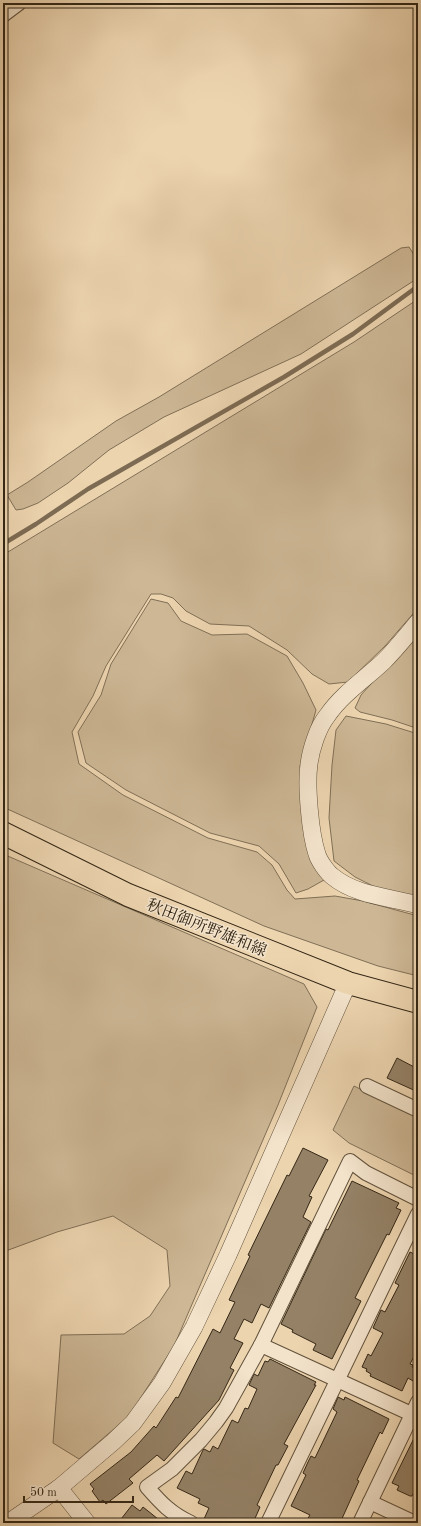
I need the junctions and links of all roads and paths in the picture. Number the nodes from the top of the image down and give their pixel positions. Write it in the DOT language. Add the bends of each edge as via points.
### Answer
graph roads {
  1 [pos="19,3"];
  2 [pos="3,15"];
  3 [pos="418,622"];
  4 [pos="3,833"];
  5 [pos="418,905"];
  6 [pos="348,983"];
  7 [pos="418,1002"];
  8 [pos="368,1086"];
  9 [pos="418,1110"];
  10 [pos="418,1199"];
  11 [pos="418,1214"];
  12 [pos="261,1345"];
  13 [pos="338,1379"];
  14 [pos="416,1411"];
  15 [pos="59,1488"];
  16 [pos="370,1502"];
  17 [pos="8,1523"];
  18 [pos="87,1523"];
  19 [pos="191,1523"];
  20 [pos="268,1523"];
  21 [pos="360,1523"];
  22 [pos="415,1523"];
  1 -- 2 [label="street"];
  3 -- 5 [label="street" via="384,661 327,715 319,729 309,763 308,791 317,855 331,875 340,882 368,894"];
  4 -- 6 [label="main road, 秋田御所野雄和線" via="128,895"];
  6 -- 7 [label="main road, 秋田御所野雄和線"];
  6 -- 15 [label="street" via="228,1255 181,1352 133,1423"];
  8 -- 9 [label="street"];
  10 -- 12 [label="street" via="366,1173 350,1161"];
  11 -- 13 [label="street"];
  12 -- 13 [label="street"];
  12 -- 19 [label="street" via="216,1422 172,1469 147,1487 161,1504 176,1516"];
  13 -- 14 [label="street"];
  13 -- 20 [label="street"];
  14 -- 16 [label="street"];
  15 -- 17 [label="street"];
  15 -- 18 [label="street"];
  16 -- 21 [label="street"];
  16 -- 22 [label="street"];
}
